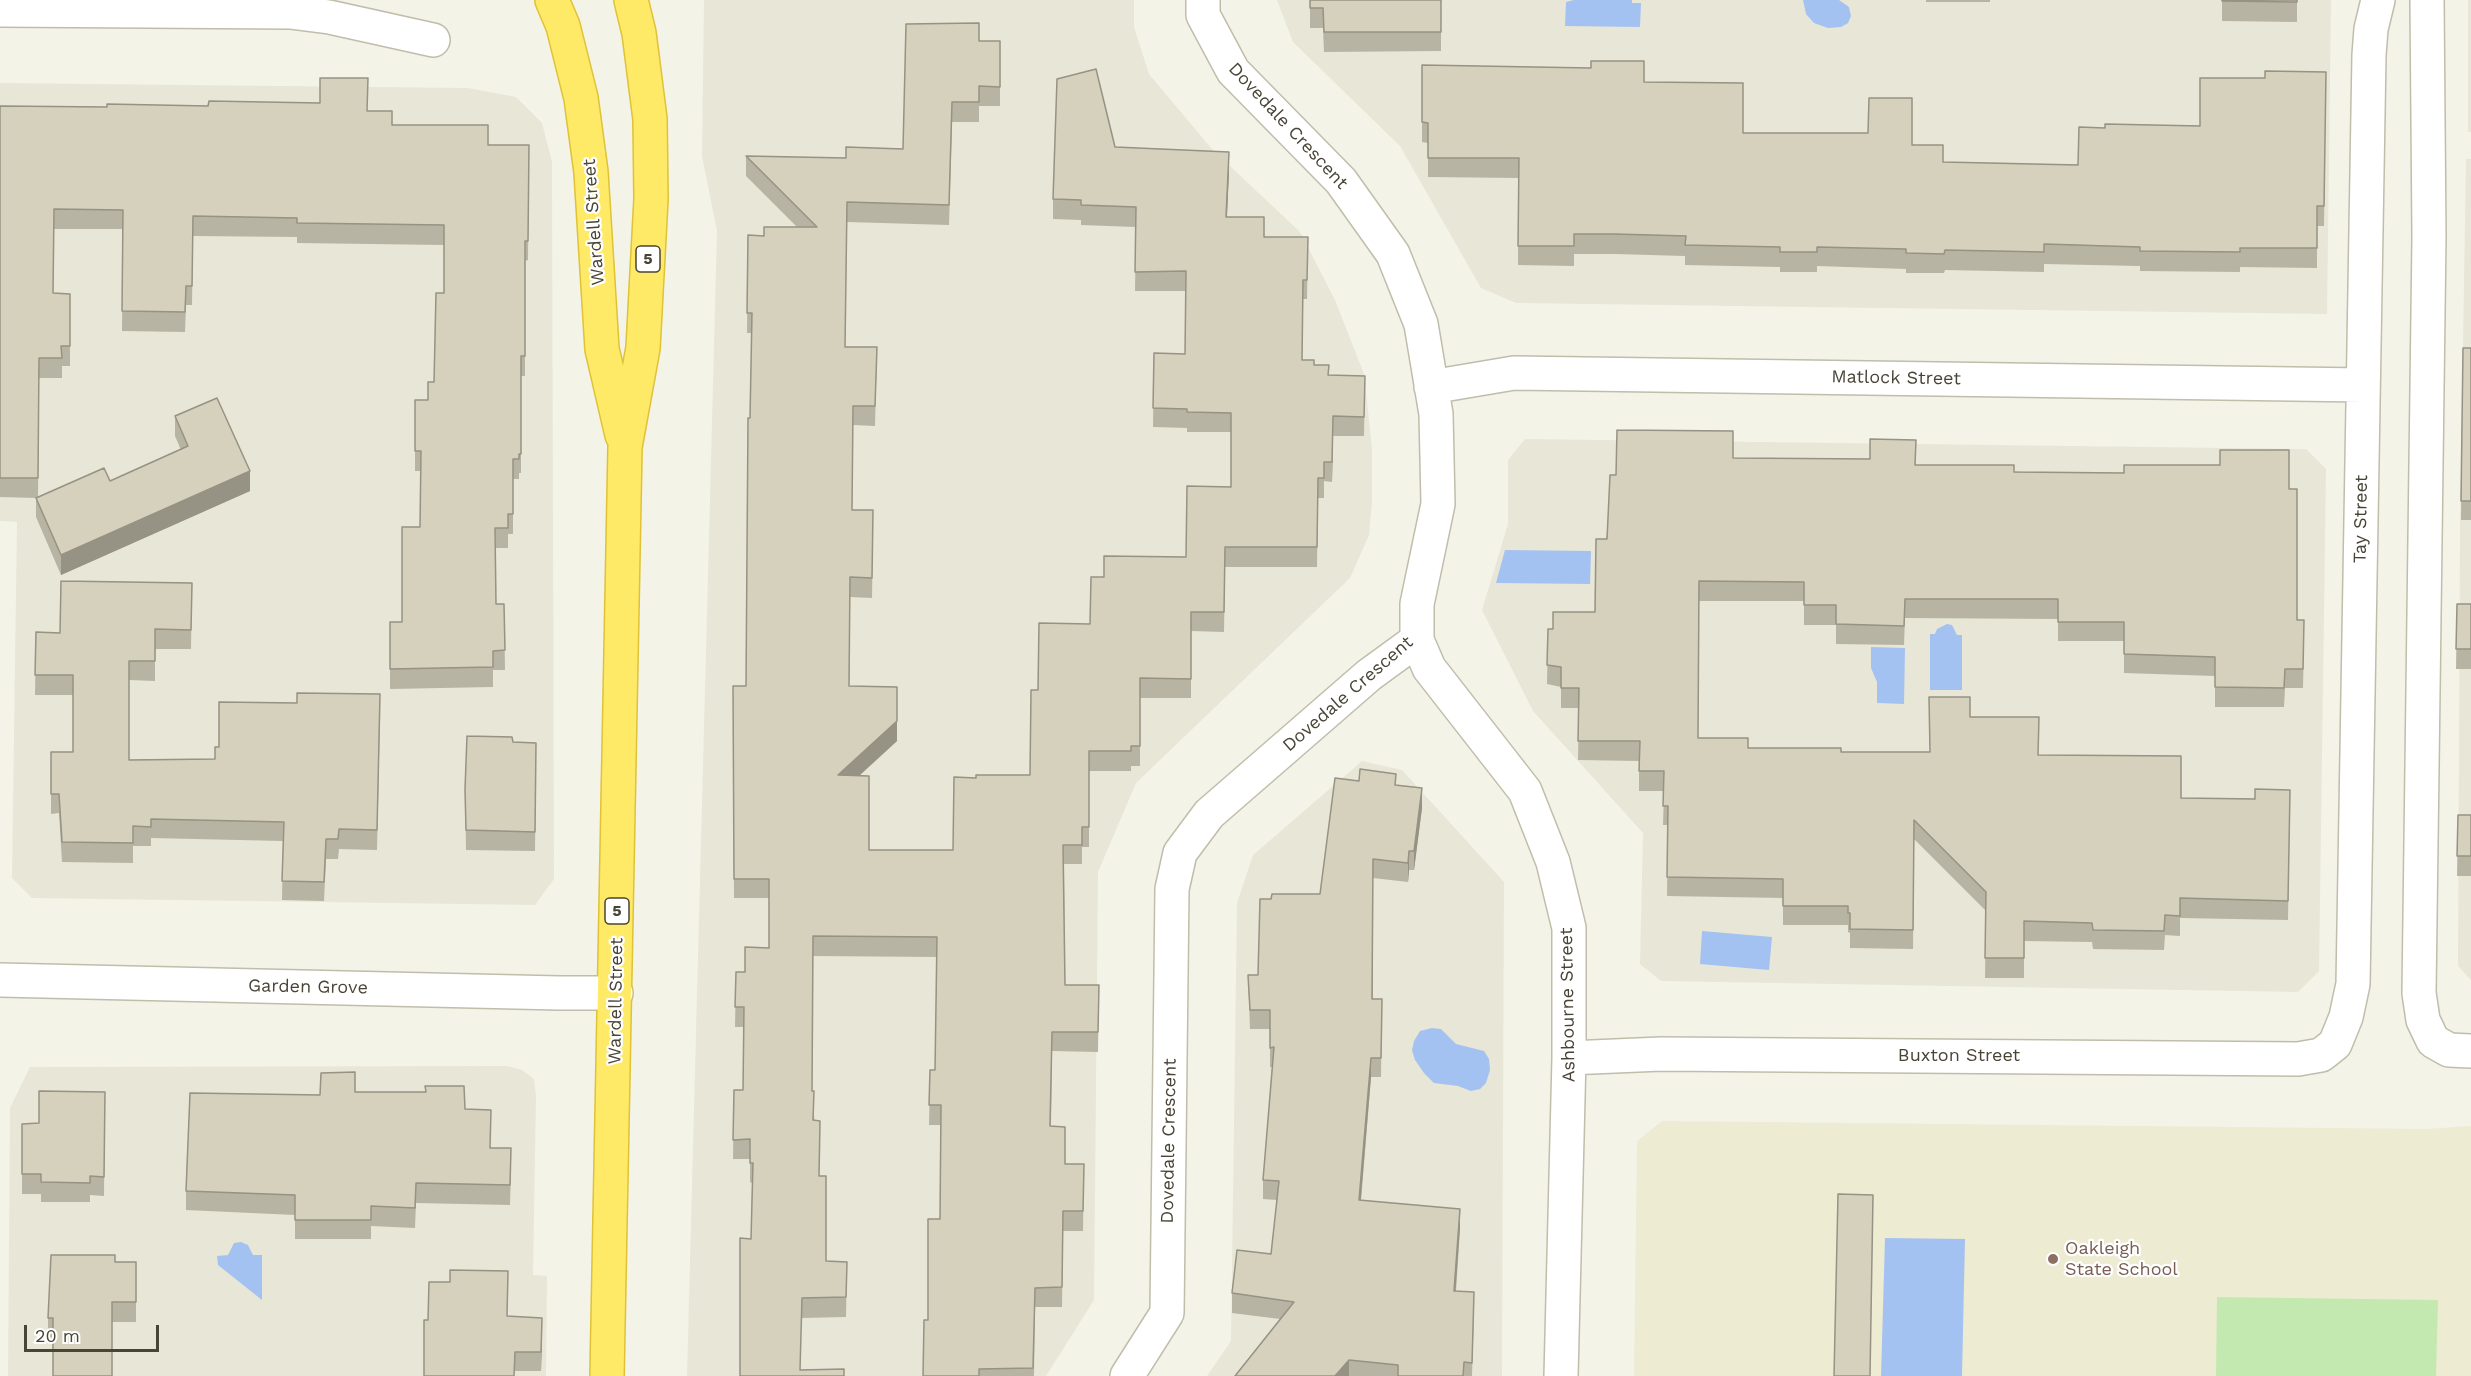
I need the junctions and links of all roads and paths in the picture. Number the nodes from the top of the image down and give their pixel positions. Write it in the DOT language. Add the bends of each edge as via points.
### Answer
graph roads {
  1 [pos="552,0"];
  2 [pos="631,0"];
  3 [pos="1203,0"];
  4 [pos="2378,0"];
  5 [pos="2427,0"];
  6 [pos="0,10"];
  7 [pos="433,40"];
  8 [pos="2363,385"];
  9 [pos="1431,387"];
  10 [pos="625,447"];
  11 [pos="1417,640"];
  12 [pos="0,980"];
  13 [pos="616,993"];
  14 [pos="2339,1037"];
  15 [pos="2471,1051"];
  16 [pos="1569,1058"];
  17 [pos="607,1376"];
  18 [pos="1127,1376"];
  19 [pos="1561,1376"];
  1 -- 10 [label="highway, Wardell Street / 5" via="563,26 581,98 591,172 602,349"];
  2 -- 10 [label="highway, Wardell Street / 5" via="650,119 651,177 643,348"];
  3 -- 9 [label="street, Dovedale Crescent" via="1203,15 1233,72 1341,181 1393,254 1421,324"];
  4 -- 8 [label="street, Tay Street" via="2369,55"];
  5 -- 15 [label="street" via="2429,225 2418,983 2422,1015 2433,1041 2444,1048"];
  6 -- 7 [label="street" via="290,12"];
  8 -- 9 [label="street, Matlock Street" via="1514,373"];
  8 -- 14 [label="street, Tay Street" via="2353,984"];
  9 -- 11 [label="street, Dovedale Crescent" via="1436,414 1438,504 1417,604"];
  10 -- 13 [label="highway, Wardell Street / 5"];
  11 -- 16 [label="street, Ashbourne Street" via="1430,668 1525,791 1553,862 1569,928"];
  11 -- 18 [label="street, Dovedale Crescent" via="1369,675 1209,814 1180,854 1172,889 1167,1313"];
  12 -- 13 [label="street, Garden Grove"];
  13 -- 17 [label="highway, Wardell Street / 5"];
  14 -- 16 [label="street, Buxton Street" via="2321,1055 2298,1059 1673,1054"];
  16 -- 19 [label="street, Ashbourne Street"];
}
